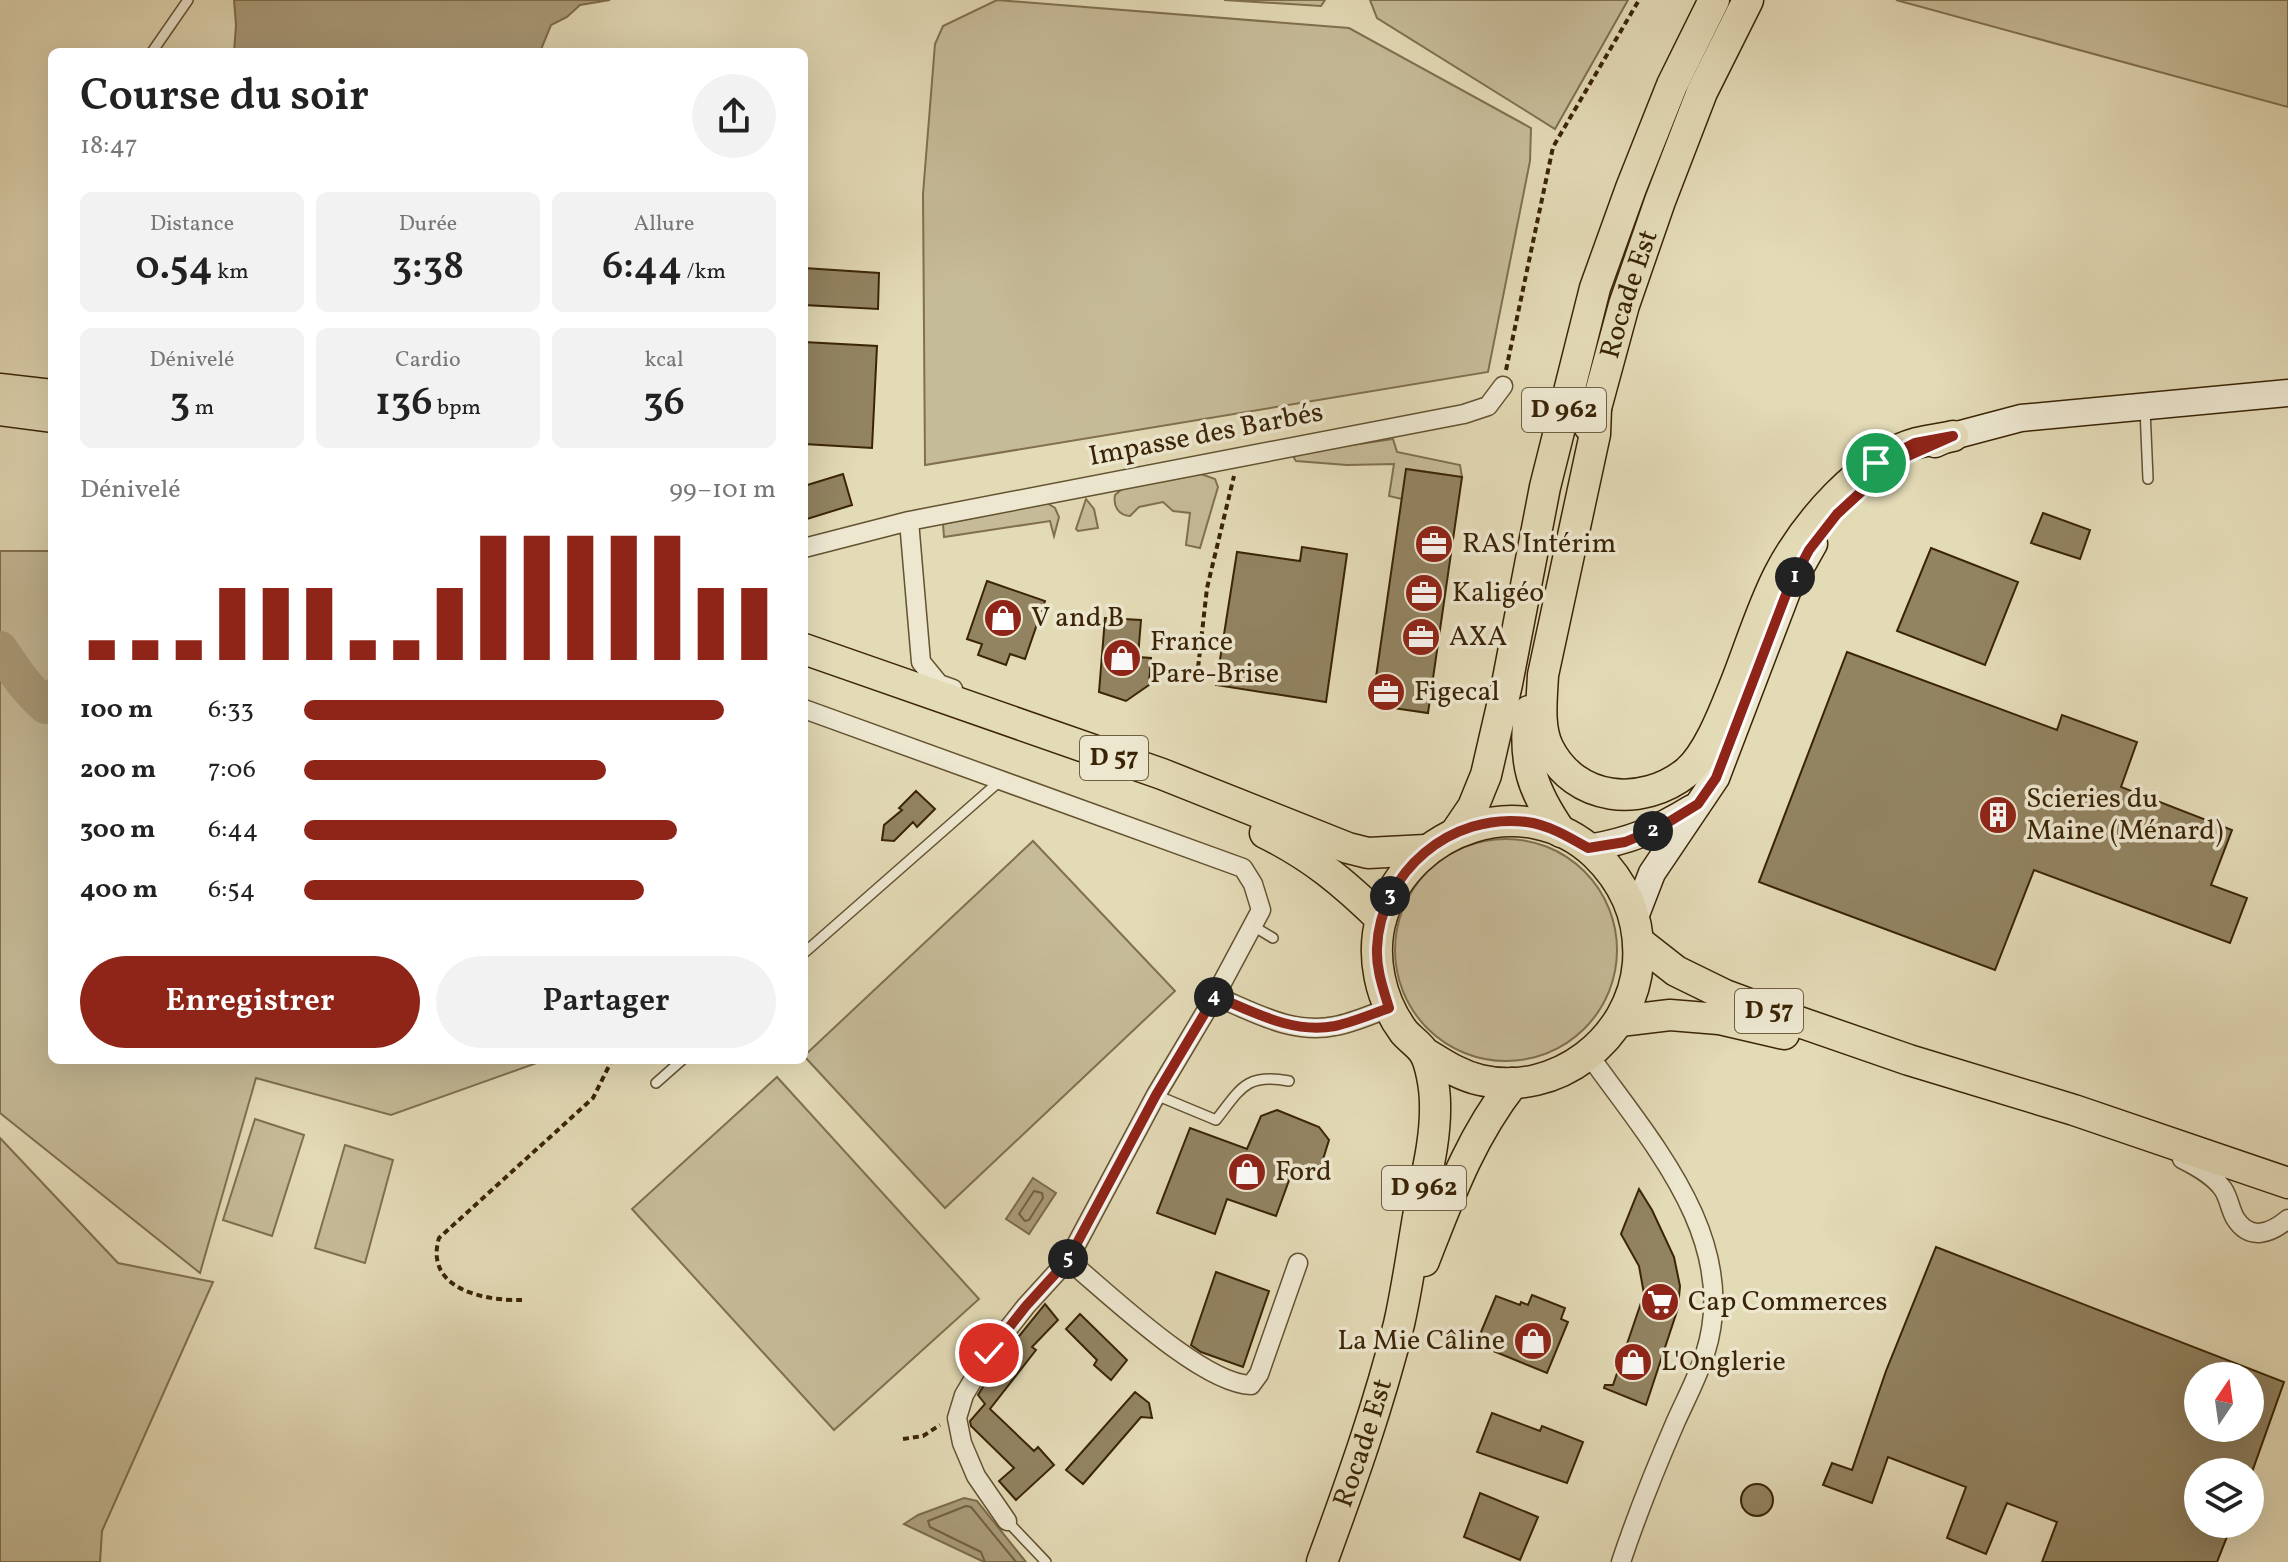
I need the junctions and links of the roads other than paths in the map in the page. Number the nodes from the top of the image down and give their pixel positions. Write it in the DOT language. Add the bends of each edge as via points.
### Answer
graph roads {
  1 [pos="188,0"];
  2 [pos="1714,0"];
  3 [pos="1748,0"];
  4 [pos="155,48"];
  5 [pos="1503,386"];
  6 [pos="0,389"];
  7 [pos="2288,393"];
  8 [pos="48,395"];
  9 [pos="2145,406"];
  10 [pos="1596,408"];
  11 [pos="0,410"];
  12 [pos="48,416"];
  13 [pos="1953,436"];
  14 [pos="2148,479"];
  15 [pos="909,521"];
  16 [pos="808,547"];
  17 [pos="808,650"];
  18 [pos="808,668"];
  19 [pos="808,710"];
  20 [pos="1117,759"];
  21 [pos="1001,780"];
  22 [pos="1698,804"];
  23 [pos="1456,832"];
  24 [pos="1561,832"];
  25 [pos="1588,848"];
  26 [pos="1426,850"];
  27 [pos="1381,919"];
  28 [pos="1253,926"];
  29 [pos="1637,930"];
  30 [pos="1273,938"];
  31 [pos="808,949"];
  32 [pos="1215,996"];
  33 [pos="1389,1008"];
  34 [pos="1620,1021"];
  35 [pos="1425,1053"];
  36 [pos="1589,1055"];
  37 [pos="1909,1060"];
  38 [pos="677,1064"];
  39 [pos="1289,1081"];
  40 [pos="656,1083"];
  41 [pos="1513,1083"];
  42 [pos="1156,1095"];
  43 [pos="2074,1110"];
  44 [pos="2288,1183"];
  45 [pos="2288,1219"];
  46 [pos="1068,1260"];
  47 [pos="1298,1263"];
  48 [pos="1399,1322"];
  49 [pos="1007,1521"];
  50 [pos="1046,1562"];
  51 [pos="1322,1562"];
  52 [pos="1621,1562"];
  1 -- 4 [label="lane"];
  2 -- 23 [label="main road, Rocade Est / D 962" via="1672,85 1595,288 1545,487 1486,775"];
  3 -- 10 [label="main road, Rocade Est / D 962" via="1702,92 1660,201"];
  5 -- 15 [label="street, Impasse des Barbés" via="1488,406 1464,414"];
  6 -- 8 [label="main road"];
  7 -- 9 [label="main road"];
  9 -- 13 [label="main road" via="2021,418"];
  9 -- 14 [label="lane"];
  10 -- 13 [label="main road" via="1595,434 1543,675 1541,715 1547,745 1564,771 1591,789 1622,795 1645,794 1688,771 1716,732 1779,574 1810,525 1852,480 1876,463 1915,443"];
  10 -- 24 [label="main road, Rocade Est / D 962" via="1586,433 1525,741 1541,802"];
  11 -- 12 [label="main road"];
  13 -- 22 [label="main road" via="1899,460 1837,514 1809,550 1787,592 1716,778"];
  15 -- 16 [label="street, Impasse des Barbés"];
  15 -- 20 [label="street" via="925,669 939,684"];
  17 -- 20 [label="main road, D 57"];
  18 -- 27 [label="main road, D 57" via="1243,822 1322,866"];
  19 -- 21 [label="street"];
  20 -- 26 [label="main road, D 57" via="1348,848 1368,853"];
  21 -- 28 [label="street" via="1243,868 1261,910"];
  21 -- 31 [label="lane"];
  22 -- 25 [label="main road" via="1625,842"];
  22 -- 29 [label="main road" via="1652,873"];
  23 -- 24 [label="main road" via="1491,822 1527,822"];
  23 -- 26 [label="main road"];
  24 -- 25 [label="main road"];
  25 -- 29 [label="main road" via="1624,891"];
  26 -- 27 [label="main road" via="1406,869"];
  27 -- 33 [label="main road" via="1377,949"];
  28 -- 30 [label="lane"];
  28 -- 32 [label="street"];
  29 -- 34 [label="main road" via="1636,983"];
  29 -- 37 [label="main road, D 57" via="1676,971 1725,995"];
  32 -- 33 [label="street" via="1285,1025 1314,1028"];
  32 -- 42 [label="street"];
  33 -- 35 [label="main road"];
  34 -- 36 [label="main road"];
  34 -- 37 [label="main road, D 57" via="1670,1015 1719,1019"];
  35 -- 41 [label="main road" via="1481,1080"];
  35 -- 48 [label="main road, D 962" via="1436,1101 1433,1146"];
  36 -- 41 [label="main road" via="1553,1075"];
  36 -- 52 [label="street" via="1687,1197 1714,1280 1714,1317 1705,1354"];
  37 -- 43 [label="main road, D 57"];
  38 -- 40 [label="lane"];
  39 -- 42 [label="lane" via="1265,1077 1242,1088 1216,1120"];
  41 -- 48 [label="main road, D 962" via="1466,1155"];
  42 -- 46 [label="street"];
  43 -- 44 [label="main road, D 57"];
  43 -- 45 [label="street" via="2199,1167 2222,1189 2235,1220 2245,1229 2272,1232"];
  46 -- 47 [label="street" via="1183,1355 1235,1385 1251,1385 1259,1374"];
  46 -- 49 [label="street" via="989,1353 957,1418 976,1476"];
  48 -- 51 [label="main road, Rocade Est / D 962" via="1359,1460"];
  49 -- 50 [label="lane"];
}
